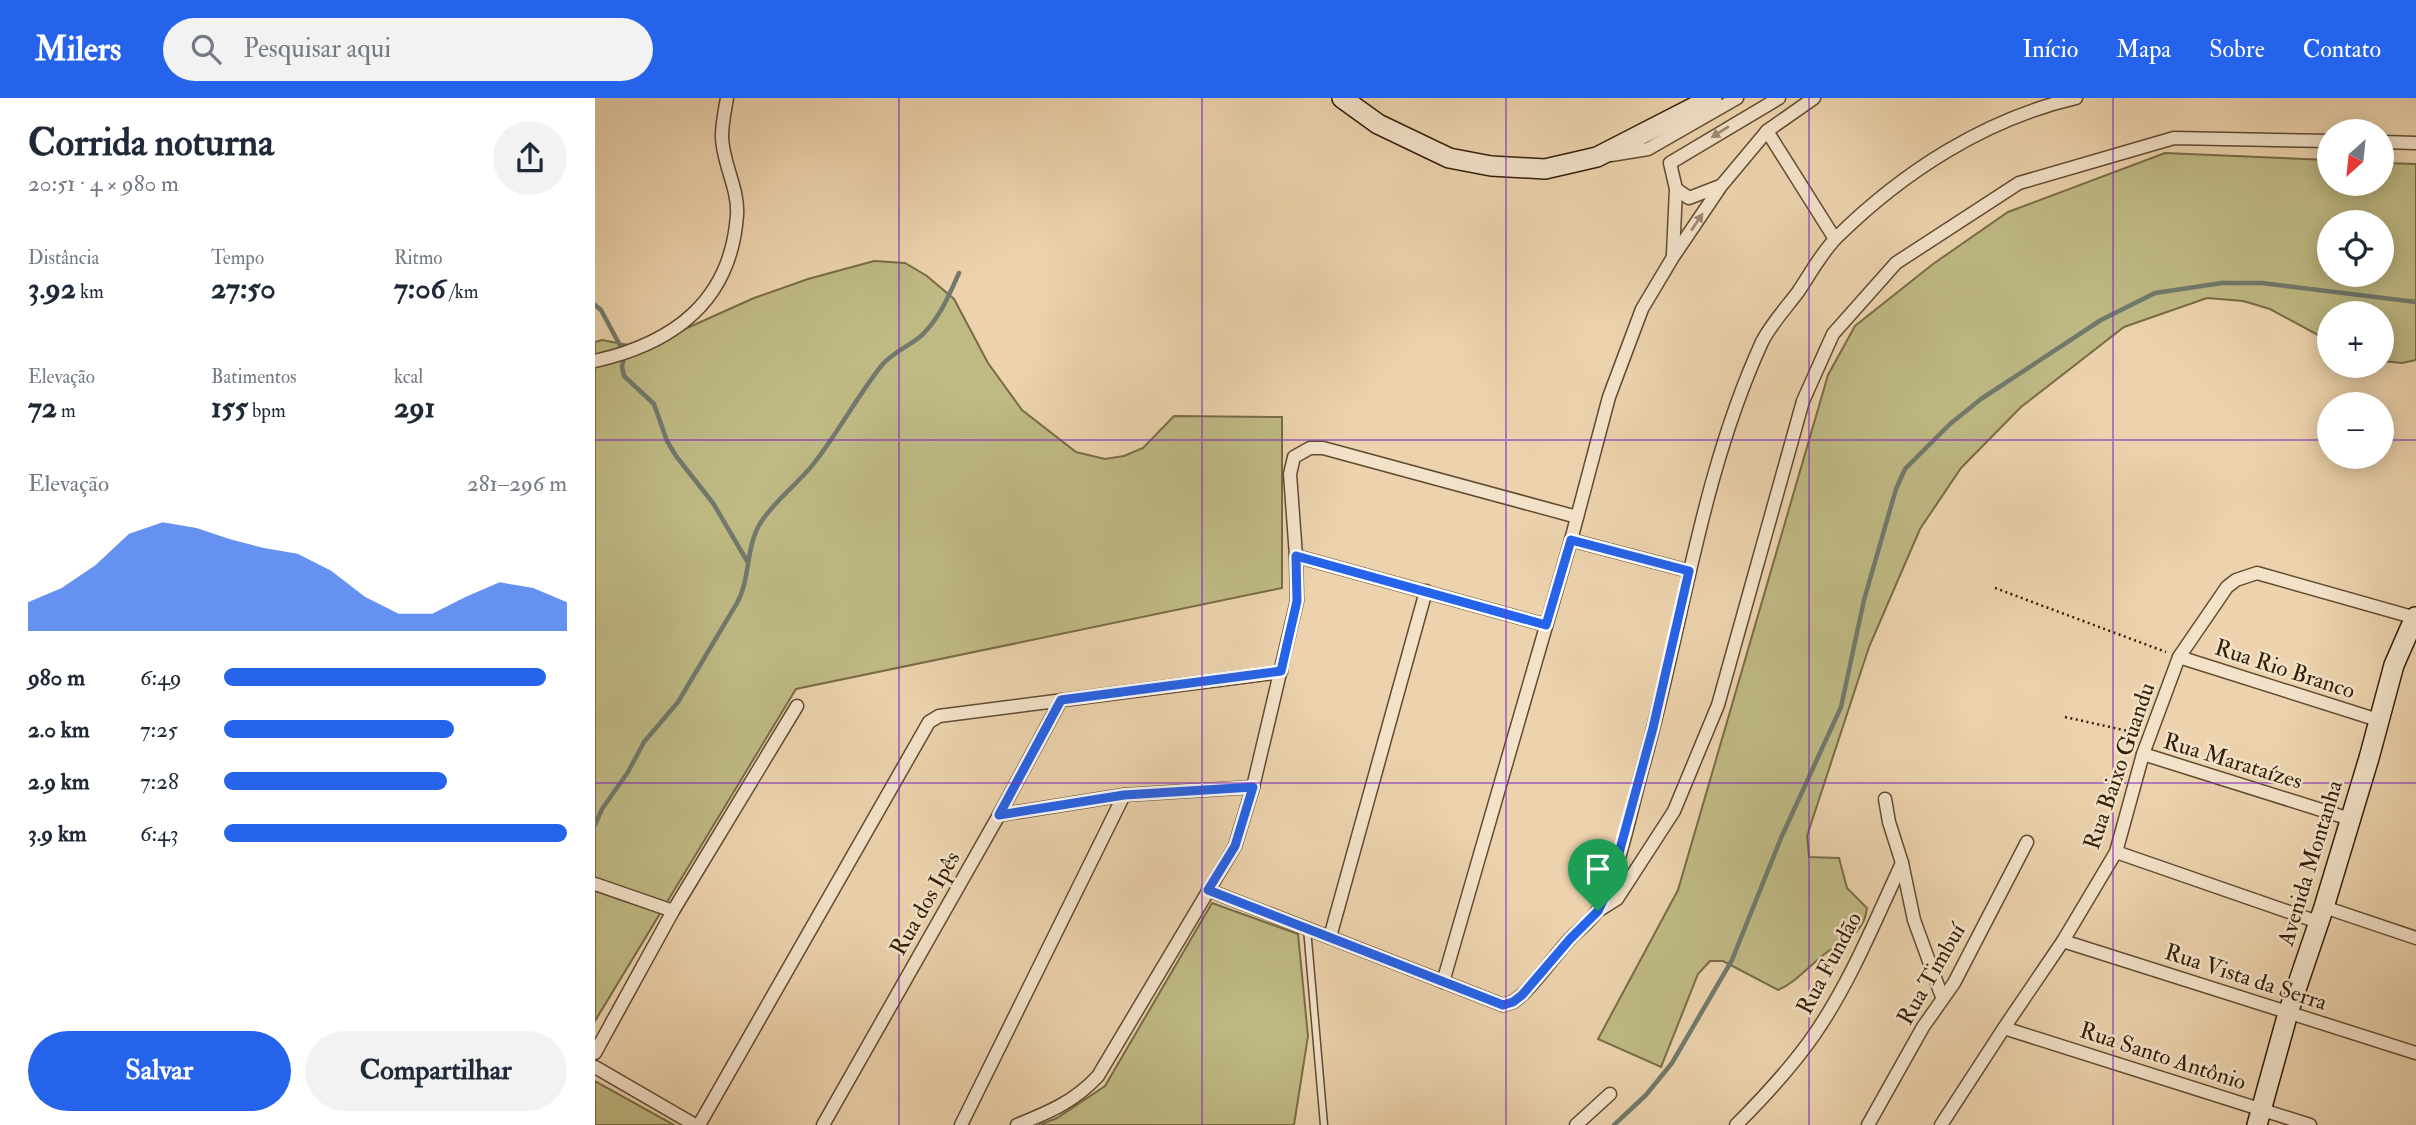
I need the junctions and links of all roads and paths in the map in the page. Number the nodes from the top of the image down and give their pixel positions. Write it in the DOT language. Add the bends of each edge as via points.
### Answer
graph roads {
  1 [pos="727,98"];
  2 [pos="1342,98"];
  3 [pos="1712,98"];
  4 [pos="1737,98"];
  5 [pos="1779,98"];
  6 [pos="1814,98"];
  7 [pos="2076,98"];
  8 [pos="1755,103"];
  9 [pos="1767,131"];
  10 [pos="2317,141"];
  11 [pos="2394,142"];
  12 [pos="2416,143"];
  13 [pos="1597,157"];
  14 [pos="1721,186"];
  15 [pos="1676,189"];
  16 [pos="1835,239"];
  17 [pos="1673,257"];
  18 [pos="595,361"];
  19 [pos="1577,517"];
  20 [pos="1571,540"];
  21 [pos="1296,556"];
  22 [pos="1689,571"];
  23 [pos="1995,588"];
  24 [pos="1426,592"];
  25 [pos="2415,618"];
  26 [pos="1546,625"];
  27 [pos="2179,657"];
  28 [pos="1281,671"];
  29 [pos="1061,700"];
  30 [pos="797,706"];
  31 [pos="2065,717"];
  32 [pos="2378,720"];
  33 [pos="2150,736"];
  34 [pos="2143,754"];
  35 [pos="1253,787"];
  36 [pos="1124,795"];
  37 [pos="1885,799"];
  38 [pos="999,815"];
  39 [pos="2350,819"];
  40 [pos="2027,842"];
  41 [pos="2116,852"];
  42 [pos="1902,863"];
  43 [pos="595,884"];
  44 [pos="1208,890"];
  45 [pos="673,911"];
  46 [pos="1598,911"];
  47 [pos="2321,914"];
  48 [pos="1307,928"];
  49 [pos="1330,937"];
  50 [pos="2416,938"];
  51 [pos="2063,941"];
  52 [pos="1443,982"];
  53 [pos="1942,997"];
  54 [pos="2288,1013"];
  55 [pos="2004,1028"];
  56 [pos="595,1053"];
  57 [pos="2416,1053"];
  58 [pos="595,1067"];
  59 [pos="1610,1094"];
  60 [pos="2259,1117"];
  61 [pos="697,1125"];
  62 [pos="823,1125"];
  63 [pos="961,1125"];
  64 [pos="1017,1125"];
  65 [pos="1324,1125"];
  66 [pos="1576,1125"];
  67 [pos="1737,1125"];
  68 [pos="1868,1125"];
  69 [pos="1941,1125"];
  70 [pos="2310,1125"];
  1 -- 18 [label="street" via="722,137 737,213 722,275 699,310 680,325 651,343"];
  2 -- 13 [label="street" via="1378,124 1449,158 1545,169"];
  3 -- 13 [label="street"];
  4 -- 13 [label="street" via="1648,149"];
  5 -- 8 [label="street"];
  6 -- 9 [label="street"];
  7 -- 16 [label="street" via="1994,127 1934,157"];
  8 -- 15 [label="street, one-way" via="1670,163"];
  9 -- 14 [label="street"];
  9 -- 16 [label="street"];
  10 -- 46 [label="street" via="2174,138 2019,183 1896,263 1833,334 1803,401 1718,705 1674,811 1617,899"];
  11 -- 12 [label="street"];
  14 -- 15 [label="street" via="1689,198"];
  17 -- 14 [label="street, one-way"];
  15 -- 17 [label="street"];
  16 -- 22 [label="street" via="1764,338 1726,434"];
  17 -- 19 [label="street" via="1642,309 1623,356"];
  19 -- 20 [label="street"];
  19 -- 21 [label="street" via="1310,447 1294,457 1290,474"];
  20 -- 22 [label="street"];
  20 -- 26 [label="street"];
  21 -- 24 [label="street"];
  21 -- 28 [label="street" via="1297,601"];
  22 -- 46 [label="street" via="1653,728 1610,886"];
  23 -- 27 [label="path"];
  24 -- 26 [label="street"];
  24 -- 49 [label="street"];
  25 -- 27 [label="street, Rua Baixo Guandu" via="2257,573 2227,587"];
  25 -- 32 [label="street, Avenida Montanha" via="2394,665"];
  26 -- 52 [label="street"];
  27 -- 32 [label="street, Rua Rio Branco"];
  27 -- 33 [label="street, Rua Baixo Guandu"];
  28 -- 29 [label="street"];
  28 -- 35 [label="street"];
  29 -- 38 [label="street, Rua dos Ipês"];
  29 -- 61 [label="street" via="939,716 929,722"];
  30 -- 45 [label="street"];
  31 -- 33 [label="path"];
  32 -- 39 [label="street, Avenida Montanha"];
  33 -- 34 [label="street, Rua Baixo Guandu"];
  34 -- 39 [label="street, Rua Marataízes"];
  34 -- 41 [label="street, Rua Baixo Guandu"];
  35 -- 36 [label="street"];
  35 -- 44 [label="street" via="1235,846"];
  36 -- 38 [label="street"];
  36 -- 63 [label="street"];
  37 -- 42 [label="street"];
  38 -- 62 [label="street, Rua dos Ipês"];
  39 -- 47 [label="street, Avenida Montanha"];
  40 -- 53 [label="street, Rua Timbuí"];
  41 -- 47 [label="street"];
  41 -- 51 [label="street, Rua Baixo Guandu"];
  42 -- 53 [label="street" via="1914,920"];
  42 -- 67 [label="street, Rua Fundão" via="1848,979 1814,1035"];
  43 -- 45 [label="street"];
  44 -- 48 [label="street"];
  44 -- 64 [label="street" via="1098,1076 1082,1093"];
  45 -- 56 [label="street"];
  46 -- 52 [label="street" via="1513,1002 1503,1005"];
  47 -- 50 [label="street"];
  47 -- 54 [label="street, Avenida Montanha"];
  48 -- 49 [label="street"];
  48 -- 65 [label="lane"];
  49 -- 52 [label="street"];
  51 -- 54 [label="street, Rua Vista da Serra"];
  51 -- 55 [label="street, Rua Baixo Guandu"];
  53 -- 68 [label="street, Rua Timbuí"];
  54 -- 57 [label="street, Rua Vista da Serra"];
  54 -- 60 [label="street, Avenida Montanha"];
  55 -- 60 [label="street, Rua Santo Antônio"];
  55 -- 69 [label="street, Rua Baixo Guandu"];
  58 -- 61 [label="street"];
  59 -- 66 [label="street"];
  60 -- 70 [label="street, Rua Santo Antônio"];
}
